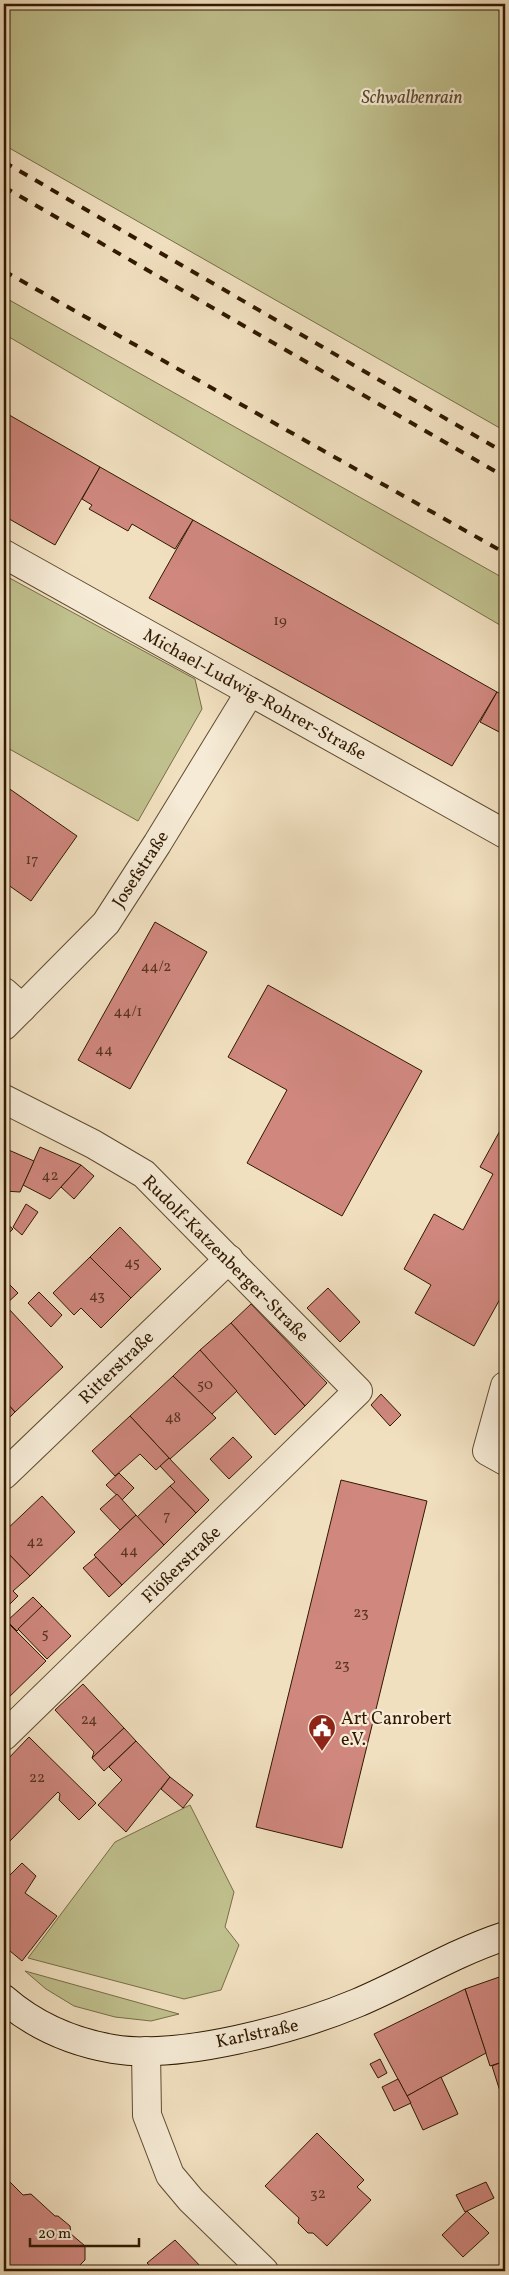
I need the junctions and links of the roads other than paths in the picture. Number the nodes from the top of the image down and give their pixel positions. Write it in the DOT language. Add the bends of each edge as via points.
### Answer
graph roads {
  1 [pos="4,554"];
  2 [pos="250,692"];
  3 [pos="505,834"];
  4 [pos="10,1009"];
  5 [pos="4,1099"];
  6 [pos="229,1259"];
  7 [pos="505,1386"];
  8 [pos="358,1391"];
  9 [pos="496,1456"];
  10 [pos="4,1476"];
  11 [pos="4,1736"];
  12 [pos="505,1936"];
  13 [pos="4,1999"];
  14 [pos="146,2051"];
  15 [pos="264,2271"];
  1 -- 2 [label="street, Michael-Ludwig-Rohrer-Straße"];
  2 -- 3 [label="street, Michael-Ludwig-Rohrer-Straße"];
  2 -- 4 [label="street, Josefstraße" via="106,923"];
  5 -- 6 [label="street, Rudolf-Katzenberger-Straße" via="144,1174"];
  6 -- 8 [label="street, Rudolf-Katzenberger-Straße"];
  6 -- 10 [label="street, Ritterstraße"];
  7 -- 9 [label="street"];
  8 -- 11 [label="street, Flößerstraße"];
  12 -- 14 [label="street, Karlstraße" via="470,1947 358,2002 311,2021 204,2045"];
  13 -- 14 [label="street, Karlstraße" via="45,2027 72,2039 113,2049"];
  14 -- 15 [label="street" via="147,2116 170,2175"];
}
